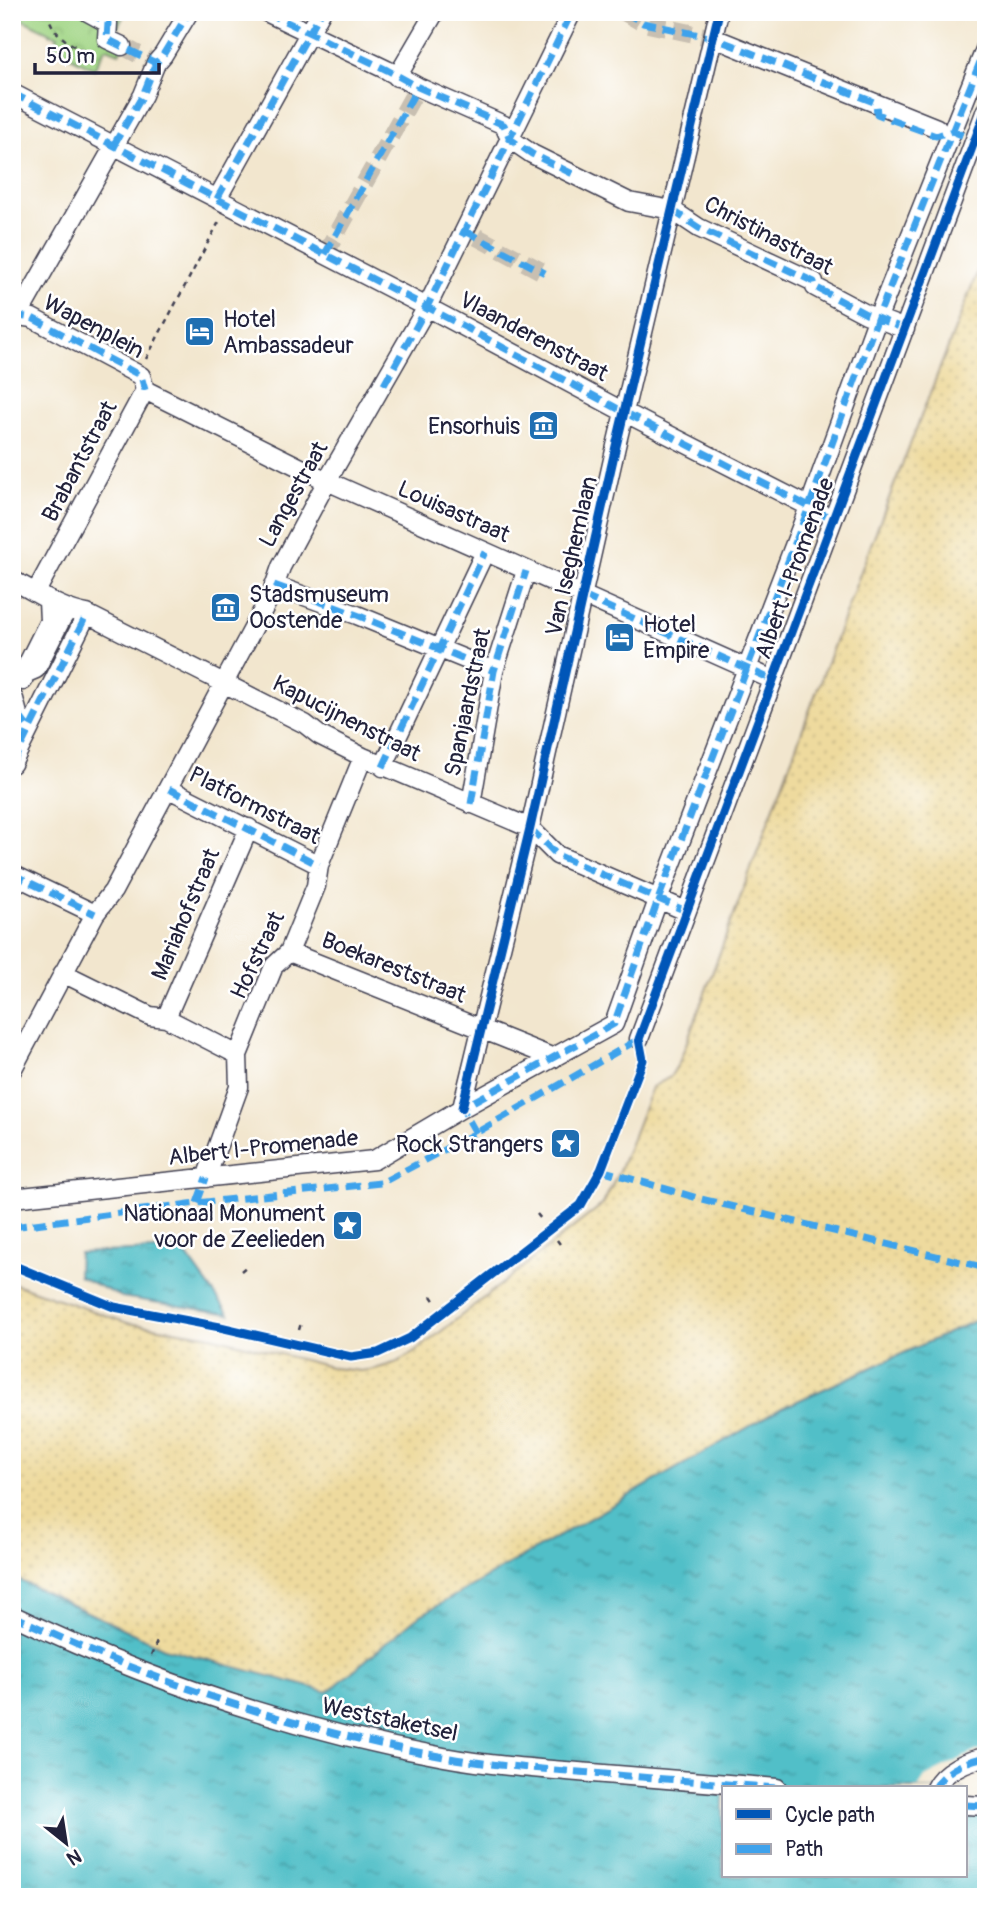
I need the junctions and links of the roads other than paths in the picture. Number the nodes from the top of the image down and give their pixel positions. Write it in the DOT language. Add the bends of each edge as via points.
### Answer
graph roads {
  1 [pos="88,12"];
  2 [pos="188,12"];
  3 [pos="266,12"];
  4 [pos="321,12"];
  5 [pos="435,12"];
  6 [pos="572,12"];
  7 [pos="719,12"];
  8 [pos="310,34"];
  9 [pos="714,38"];
  10 [pos="115,42"];
  11 [pos="986,47"];
  12 [pos="397,77"];
  13 [pos="12,93"];
  14 [pos="986,110"];
  15 [pos="945,130"];
  16 [pos="510,139"];
  17 [pos="974,140"];
  18 [pos="113,146"];
  19 [pos="227,204"];
  20 [pos="672,210"];
  21 [pos="427,307"];
  22 [pos="873,312"];
  23 [pos="12,314"];
  24 [pos="905,329"];
  25 [pos="141,382"];
  26 [pos="624,412"];
  27 [pos="327,481"];
  28 [pos="809,507"];
  29 [pos="833,519"];
  30 [pos="485,552"];
  31 [pos="526,570"];
  32 [pos="12,580"];
  33 [pos="274,584"];
  34 [pos="583,596"];
  35 [pos="42,597"];
  36 [pos="68,611"];
  37 [pos="87,614"];
  38 [pos="440,649"];
  39 [pos="747,669"];
  40 [pos="494,671"];
  41 [pos="21,676"];
  42 [pos="773,680"];
  43 [pos="225,683"];
  44 [pos="15,705"];
  45 [pos="29,729"];
  46 [pos="362,758"];
  47 [pos="12,764"];
  48 [pos="383,767"];
  49 [pos="169,789"];
  50 [pos="471,804"];
  51 [pos="249,828"];
  52 [pos="530,828"];
  53 [pos="319,865"];
  54 [pos="12,874"];
  55 [pos="658,900"];
  56 [pos="686,911"];
  57 [pos="95,914"];
  58 [pos="289,951"];
  59 [pos="63,973"];
  60 [pos="166,1018"];
  61 [pos="481,1028"];
  62 [pos="639,1039"];
  63 [pos="238,1055"];
  64 [pos="554,1058"];
  65 [pos="12,1070"];
  66 [pos="462,1108"];
  67 [pos="206,1178"];
  68 [pos="12,1198"];
  69 [pos="12,1615"];
  70 [pos="986,1757"];
  71 [pos="752,1786"];
  72 [pos="936,1786"];
  73 [pos="967,1805"];
  74 [pos="986,1806"];
  1 -- 10 [label="street" via="108,23"];
  2 -- 18 [label="street, Wapenplein" via="163,55 152,62 143,95"];
  3 -- 8 [label="street, Christinastraat"];
  4 -- 8 [label="street"];
  5 -- 12 [label="street"];
  6 -- 16 [label="street, Langestraat"];
  7 -- 9 [label="street, Van Iseghemlaan"];
  8 -- 12 [label="street, Christinastraat"];
  8 -- 19 [label="street"];
  9 -- 15 [label="street" via="876,103 877,114 936,136"];
  9 -- 20 [label="street, Van Iseghemlaan"];
  11 -- 15 [label="street, Albert I-Promenade"];
  12 -- 16 [label="street, Christinastraat" via="415,92 503,125"];
  13 -- 18 [label="street"];
  14 -- 17 [label="street, Albert I-Promenade"];
  15 -- 17 [label="street"];
  15 -- 22 [label="street, Albert I-Promenade"];
  16 -- 20 [label="street, Christinastraat" via="629,202"];
  16 -- 21 [label="street, Langestraat" via="471,234"];
  17 -- 24 [label="street, Albert I-Promenade"];
  18 -- 19 [label="street"];
  18 -- 23 [label="street, Wapenplein" via="23,307"];
  19 -- 21 [label="street, Vlaanderenstraat"];
  20 -- 22 [label="street, Christinastraat" via="699,228 814,282 815,287 866,314"];
  20 -- 26 [label="street, Van Iseghemlaan"];
  21 -- 26 [label="street, Vlaanderenstraat"];
  21 -- 27 [label="street, Langestraat"];
  22 -- 24 [label="street, Christinastraat"];
  22 -- 28 [label="street, Albert I-Promenade"];
  23 -- 25 [label="street, Wapenplein" via="32,318"];
  24 -- 29 [label="street, Albert I-Promenade"];
  25 -- 27 [label="street, Louisastraat"];
  25 -- 35 [label="street, Brabantstraat"];
  26 -- 28 [label="street, Vlaanderenstraat"];
  26 -- 34 [label="street, Van Iseghemlaan"];
  27 -- 30 [label="street, Louisastraat"];
  27 -- 33 [label="street, Langestraat"];
  28 -- 29 [label="street, Vlaanderenstraat"];
  28 -- 39 [label="street, Albert I-Promenade"];
  29 -- 42 [label="street, Albert I-Promenade"];
  30 -- 31 [label="street, Louisastraat"];
  30 -- 38 [label="street"];
  31 -- 34 [label="street, Louisastraat"];
  31 -- 40 [label="street, Spanjaardstraat"];
  32 -- 35 [label="street, Kapucijnenstraat"];
  33 -- 38 [label="street"];
  33 -- 43 [label="street, Langestraat"];
  34 -- 39 [label="street, Louisastraat"];
  34 -- 52 [label="street, Van Iseghemlaan"];
  35 -- 36 [label="street, Kapucijnenstraat"];
  35 -- 41 [label="street, Brabantstraat" via="49,621"];
  36 -- 37 [label="street, Kapucijnenstraat"];
  36 -- 41 [label="street" via="36,668"];
  37 -- 43 [label="street, Kapucijnenstraat"];
  37 -- 45 [label="street"];
  38 -- 40 [label="street"];
  38 -- 48 [label="street"];
  39 -- 42 [label="street, Louisastraat"];
  39 -- 55 [label="street, Albert I-Promenade"];
  40 -- 50 [label="street, Spanjaardstraat"];
  41 -- 44 [label="street"];
  42 -- 56 [label="street, Albert I-Promenade"];
  43 -- 46 [label="street, Kapucijnenstraat"];
  43 -- 49 [label="street, Langestraat"];
  44 -- 45 [label="street"];
  45 -- 47 [label="street"];
  46 -- 48 [label="street, Kapucijnenstraat"];
  46 -- 53 [label="street, Hofstraat"];
  48 -- 50 [label="street, Kapucijnenstraat"];
  49 -- 51 [label="street, Platformstraat"];
  49 -- 57 [label="street, Langestraat" via="113,891"];
  50 -- 52 [label="street, Kapucijnenstraat"];
  51 -- 53 [label="street, Platformstraat"];
  51 -- 60 [label="street, Mariahofstraat"];
  52 -- 55 [label="street, Kapucijnenstraat" via="556,855"];
  52 -- 61 [label="street, Van Iseghemlaan"];
  53 -- 58 [label="street, Hofstraat" via="316,886"];
  54 -- 57 [label="street"];
  55 -- 56 [label="street, Kapucijnenstraat"];
  55 -- 64 [label="street, Albert I-Promenade" via="614,1024"];
  56 -- 62 [label="street, Albert I-Promenade"];
  57 -- 59 [label="street, Langestraat"];
  58 -- 61 [label="street, Boekareststraat"];
  58 -- 63 [label="street, Hofstraat" via="274,966"];
  59 -- 60 [label="street" via="149,1016"];
  59 -- 65 [label="street, Langestraat"];
  60 -- 63 [label="street"];
  61 -- 64 [label="street, Boekareststraat"];
  61 -- 66 [label="street, Van Iseghemlaan"];
  63 -- 67 [label="street, Hofstraat" via="239,1087"];
  64 -- 66 [label="street, Albert I-Promenade"];
  66 -- 67 [label="street, Albert I-Promenade" via="374,1160"];
  67 -- 68 [label="street, Albert I-Promenade"];
  69 -- 71 [label="street, Weststaketsel" via="203,1694 353,1738 507,1766"];
  70 -- 72 [label="street" via="944,1776"];
  73 -- 74 [label="street"];
}
